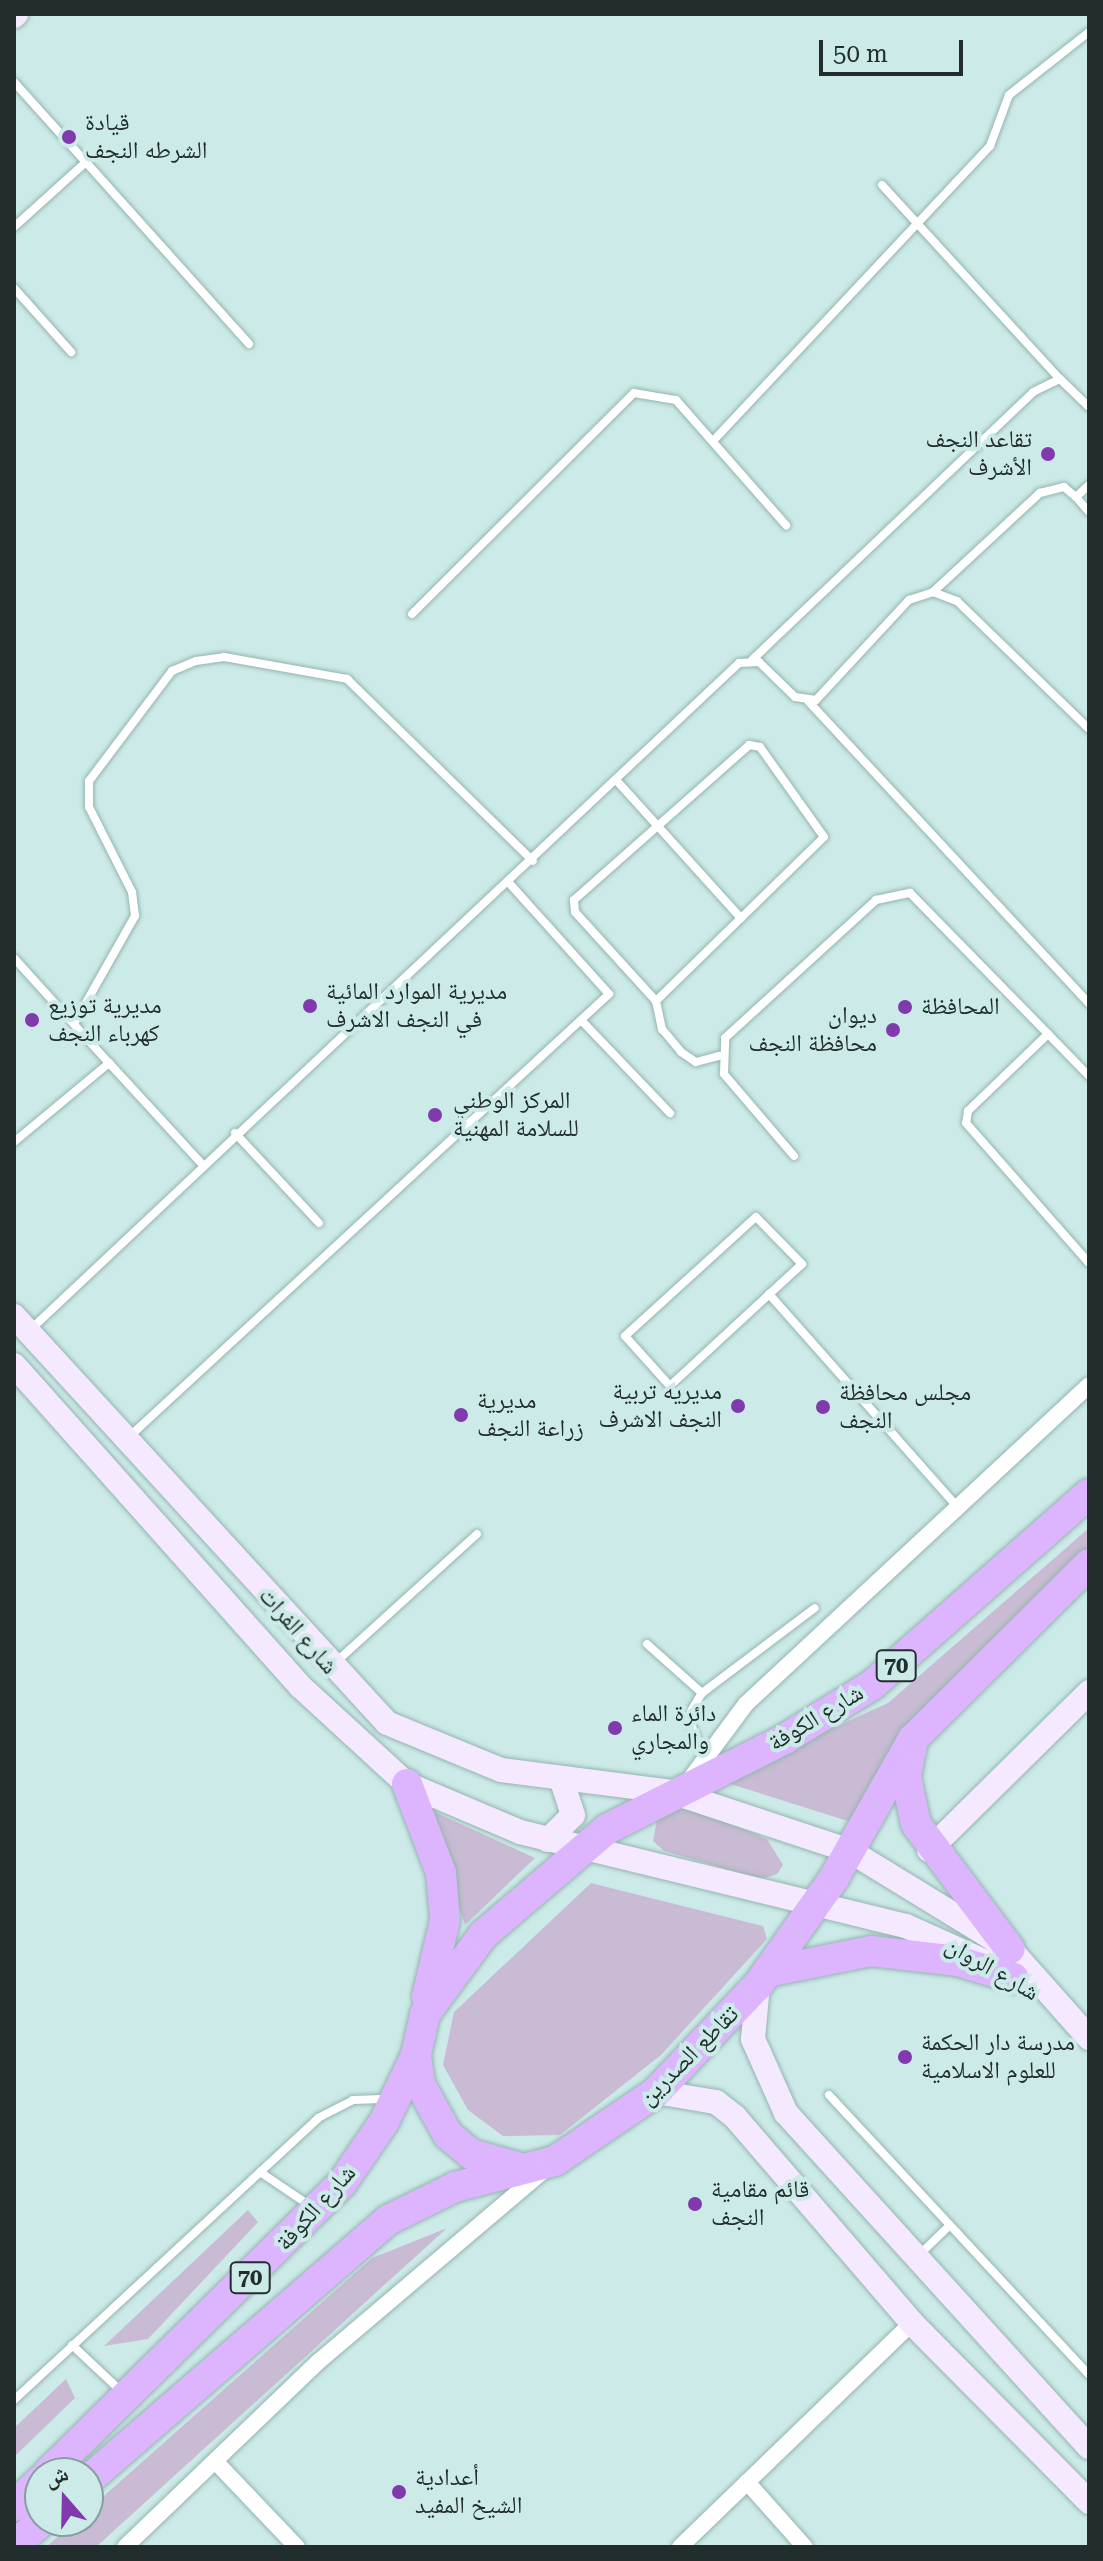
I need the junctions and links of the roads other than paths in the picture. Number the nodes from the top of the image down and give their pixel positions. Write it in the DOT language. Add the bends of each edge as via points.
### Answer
graph roads {
  1 [pos="1089,32"];
  2 [pos="14,82"];
  3 [pos="86,162"];
  4 [pos="882,185"];
  5 [pos="917,223"];
  6 [pos="14,227"];
  7 [pos="14,288"];
  8 [pos="249,344"];
  9 [pos="71,352"];
  10 [pos="1060,379"];
  11 [pos="1089,407"];
  12 [pos="713,441"];
  13 [pos="1089,485"];
  14 [pos="1076,497"];
  15 [pos="1089,512"];
  16 [pos="786,525"];
  17 [pos="933,592"];
  18 [pos="412,614"];
  19 [pos="752,660"];
  20 [pos="808,701"];
  21 [pos="1089,712"];
  22 [pos="1081,719"];
  23 [pos="1089,729"];
  24 [pos="617,781"];
  25 [pos="656,824"];
  26 [pos="533,861"];
  27 [pos="508,882"];
  28 [pos="741,918"];
  29 [pos="14,958"];
  30 [pos="656,1001"];
  31 [pos="1089,1003"];
  32 [pos="581,1020"];
  33 [pos="75,1022"];
  34 [pos="1048,1034"];
  35 [pos="719,1056"];
  36 [pos="109,1063"];
  37 [pos="1089,1076"];
  38 [pos="670,1113"];
  39 [pos="235,1133"];
  40 [pos="14,1142"];
  41 [pos="794,1156"];
  42 [pos="202,1164"];
  43 [pos="319,1223"];
  44 [pos="1089,1263"];
  45 [pos="769,1294"];
  46 [pos="21,1324"];
  47 [pos="17,1373"];
  48 [pos="1089,1385"];
  49 [pos="130,1436"];
  50 [pos="1089,1494"];
  51 [pos="958,1508"];
  52 [pos="477,1534"];
  53 [pos="1089,1564"];
  54 [pos="815,1608"];
  55 [pos="647,1644"];
  56 [pos="330,1667"];
  57 [pos="702,1693"];
  58 [pos="1086,1699"];
  59 [pos="913,1739"];
  60 [pos="703,1756"];
  61 [pos="562,1781"];
  62 [pos="407,1784"];
  63 [pos="679,1789"];
  64 [pos="548,1840"];
  65 [pos="582,1848"];
  66 [pos="929,1850"];
  67 [pos="850,1851"];
  68 [pos="817,1903"];
  69 [pos="1012,1964"];
  70 [pos="762,1978"];
  71 [pos="1089,2038"];
  72 [pos="418,2040"];
  73 [pos="656,2092"];
  74 [pos="829,2095"];
  75 [pos="395,2100"];
  76 [pos="541,2164"];
  77 [pos="260,2172"];
  78 [pos="318,2211"];
  79 [pos="950,2225"];
  80 [pos="916,2258"];
  81 [pos="912,2323"];
  82 [pos="72,2345"];
  83 [pos="1089,2375"];
  84 [pos="128,2398"];
  85 [pos="14,2400"];
  86 [pos="1089,2447"];
  87 [pos="65,2457"];
  88 [pos="215,2461"];
  89 [pos="104,2466"];
  90 [pos="747,2482"];
  91 [pos="1089,2502"];
  92 [pos="125,2547"];
  93 [pos="297,2547"];
  94 [pos="680,2547"];
  95 [pos="805,2547"];
  1 -- 5 [label="lane" via="1009,95 990,146"];
  2 -- 3 [label="lane"];
  3 -- 6 [label="lane"];
  3 -- 8 [label="lane"];
  4 -- 5 [label="lane"];
  5 -- 10 [label="lane"];
  5 -- 12 [label="lane"];
  7 -- 9 [label="lane"];
  10 -- 11 [label="lane"];
  10 -- 19 [label="lane" via="1033,392"];
  12 -- 16 [label="lane"];
  12 -- 18 [label="lane" via="676,400 634,393"];
  13 -- 14 [label="lane"];
  14 -- 15 [label="lane"];
  14 -- 17 [label="lane" via="1064,487 1040,493"];
  17 -- 20 [label="lane" via="909,600 828,692"];
  17 -- 22 [label="lane" via="957,601"];
  19 -- 20 [label="lane"];
  19 -- 24 [label="lane" via="739,663"];
  20 -- 31 [label="lane"];
  21 -- 22 [label="lane"];
  22 -- 23 [label="lane"];
  24 -- 25 [label="lane"];
  24 -- 26 [label="lane"];
  25 -- 28 [label="lane"];
  25 -- 28 [label="lane" via="749,745 760,747 824,837"];
  25 -- 30 [label="lane" via="574,900 575,912"];
  26 -- 27 [label="lane"];
  26 -- 33 [label="lane" via="347,679 224,657 196,661 172,671 98,759 89,781 89,807 132,892 135,916"];
  27 -- 32 [label="lane" via="609,994"];
  27 -- 39 [label="lane"];
  28 -- 30 [label="lane"];
  29 -- 33 [label="lane"];
  30 -- 35 [label="lane" via="662,1029 681,1052 696,1062"];
  32 -- 38 [label="lane"];
  32 -- 49 [label="lane"];
  33 -- 36 [label="lane"];
  34 -- 35 [label="lane" via="910,893 894,893 876,900 725,1038"];
  34 -- 37 [label="lane"];
  34 -- 44 [label="lane" via="968,1111 966,1123"];
  35 -- 41 [label="lane" via="724,1074"];
  36 -- 40 [label="lane"];
  36 -- 42 [label="lane"];
  39 -- 42 [label="lane"];
  39 -- 43 [label="lane"];
  42 -- 46 [label="lane"];
  45 -- 45 [label="lane" via="670,1386 625,1336 756,1217 802,1264"];
  45 -- 51 [label="lane"];
  46 -- 49 [label="main road, شارع الفرات"];
  47 -- 62 [label="main road, شارع الفرات" via="301,1687"];
  48 -- 51 [label="street"];
  49 -- 56 [label="main road, شارع الفرات"];
  50 -- 63 [label="highway, شارع الكوفة / 70" via="872,1685 796,1733"];
  51 -- 60 [label="street" via="770,1680"];
  52 -- 56 [label="lane"];
  53 -- 59 [label="highway, 70"];
  54 -- 57 [label="lane"];
  55 -- 57 [label="lane"];
  56 -- 61 [label="main road, شارع الفرات" via="387,1723 432,1746"];
  57 -- 60 [label="lane" via="688,1716"];
  58 -- 66 [label="main road"];
  59 -- 66 [label="highway" via="909,1806"];
  59 -- 67 [label="highway, 70"];
  60 -- 63 [label="street"];
  61 -- 63 [label="main road, شارع الفرات"];
  61 -- 64 [label="main road" via="573,1815"];
  62 -- 64 [label="main road, شارع الفرات"];
  62 -- 72 [label="highway" via="441,1873 445,1920"];
  63 -- 65 [label="highway, 70"];
  63 -- 67 [label="main road, شارع الروان"];
  64 -- 65 [label="main road, شارع الفرات"];
  65 -- 68 [label="main road, شارع الروان"];
  65 -- 72 [label="highway, 70" via="483,1935"];
  66 -- 69 [label="highway"];
  67 -- 68 [label="highway, 70"];
  67 -- 69 [label="main road, شارع الروان"];
  68 -- 69 [label="main road, شارع الروان"];
  68 -- 70 [label="highway, تقاطع الصدرين / 70"];
  69 -- 70 [label="highway" via="871,1951"];
  69 -- 71 [label="main road, شارع الروان"];
  70 -- 73 [label="highway, تقاطع الصدرين / 70"];
  70 -- 80 [label="main road" via="753,2039 770,2085 807,2140"];
  72 -- 75 [label="highway, شارع الكوفة / 70"];
  72 -- 76 [label="highway" via="425,2097 448,2135 497,2165"];
  73 -- 76 [label="highway, تقاطع الصدرين / 70"];
  73 -- 81 [label="main road" via="716,2102 735,2117"];
  74 -- 79 [label="lane"];
  75 -- 77 [label="lane" via="334,2106"];
  75 -- 78 [label="highway, شارع الكوفة / 70"];
  76 -- 88 [label="street"];
  76 -- 89 [label="highway, شارع الكوفة / 70" via="420,2201 357,2241"];
  77 -- 78 [label="lane"];
  77 -- 82 [label="lane"];
  78 -- 84 [label="highway, شارع الكوفة / 70"];
  79 -- 80 [label="lane"];
  79 -- 83 [label="lane"];
  80 -- 86 [label="main road"];
  81 -- 90 [label="street"];
  81 -- 91 [label="main road"];
  82 -- 84 [label="lane"];
  82 -- 85 [label="lane"];
  84 -- 87 [label="highway, شارع الكوفة / 70"];
  88 -- 92 [label="street"];
  88 -- 93 [label="street"];
  90 -- 94 [label="street"];
  90 -- 95 [label="street"];
}
